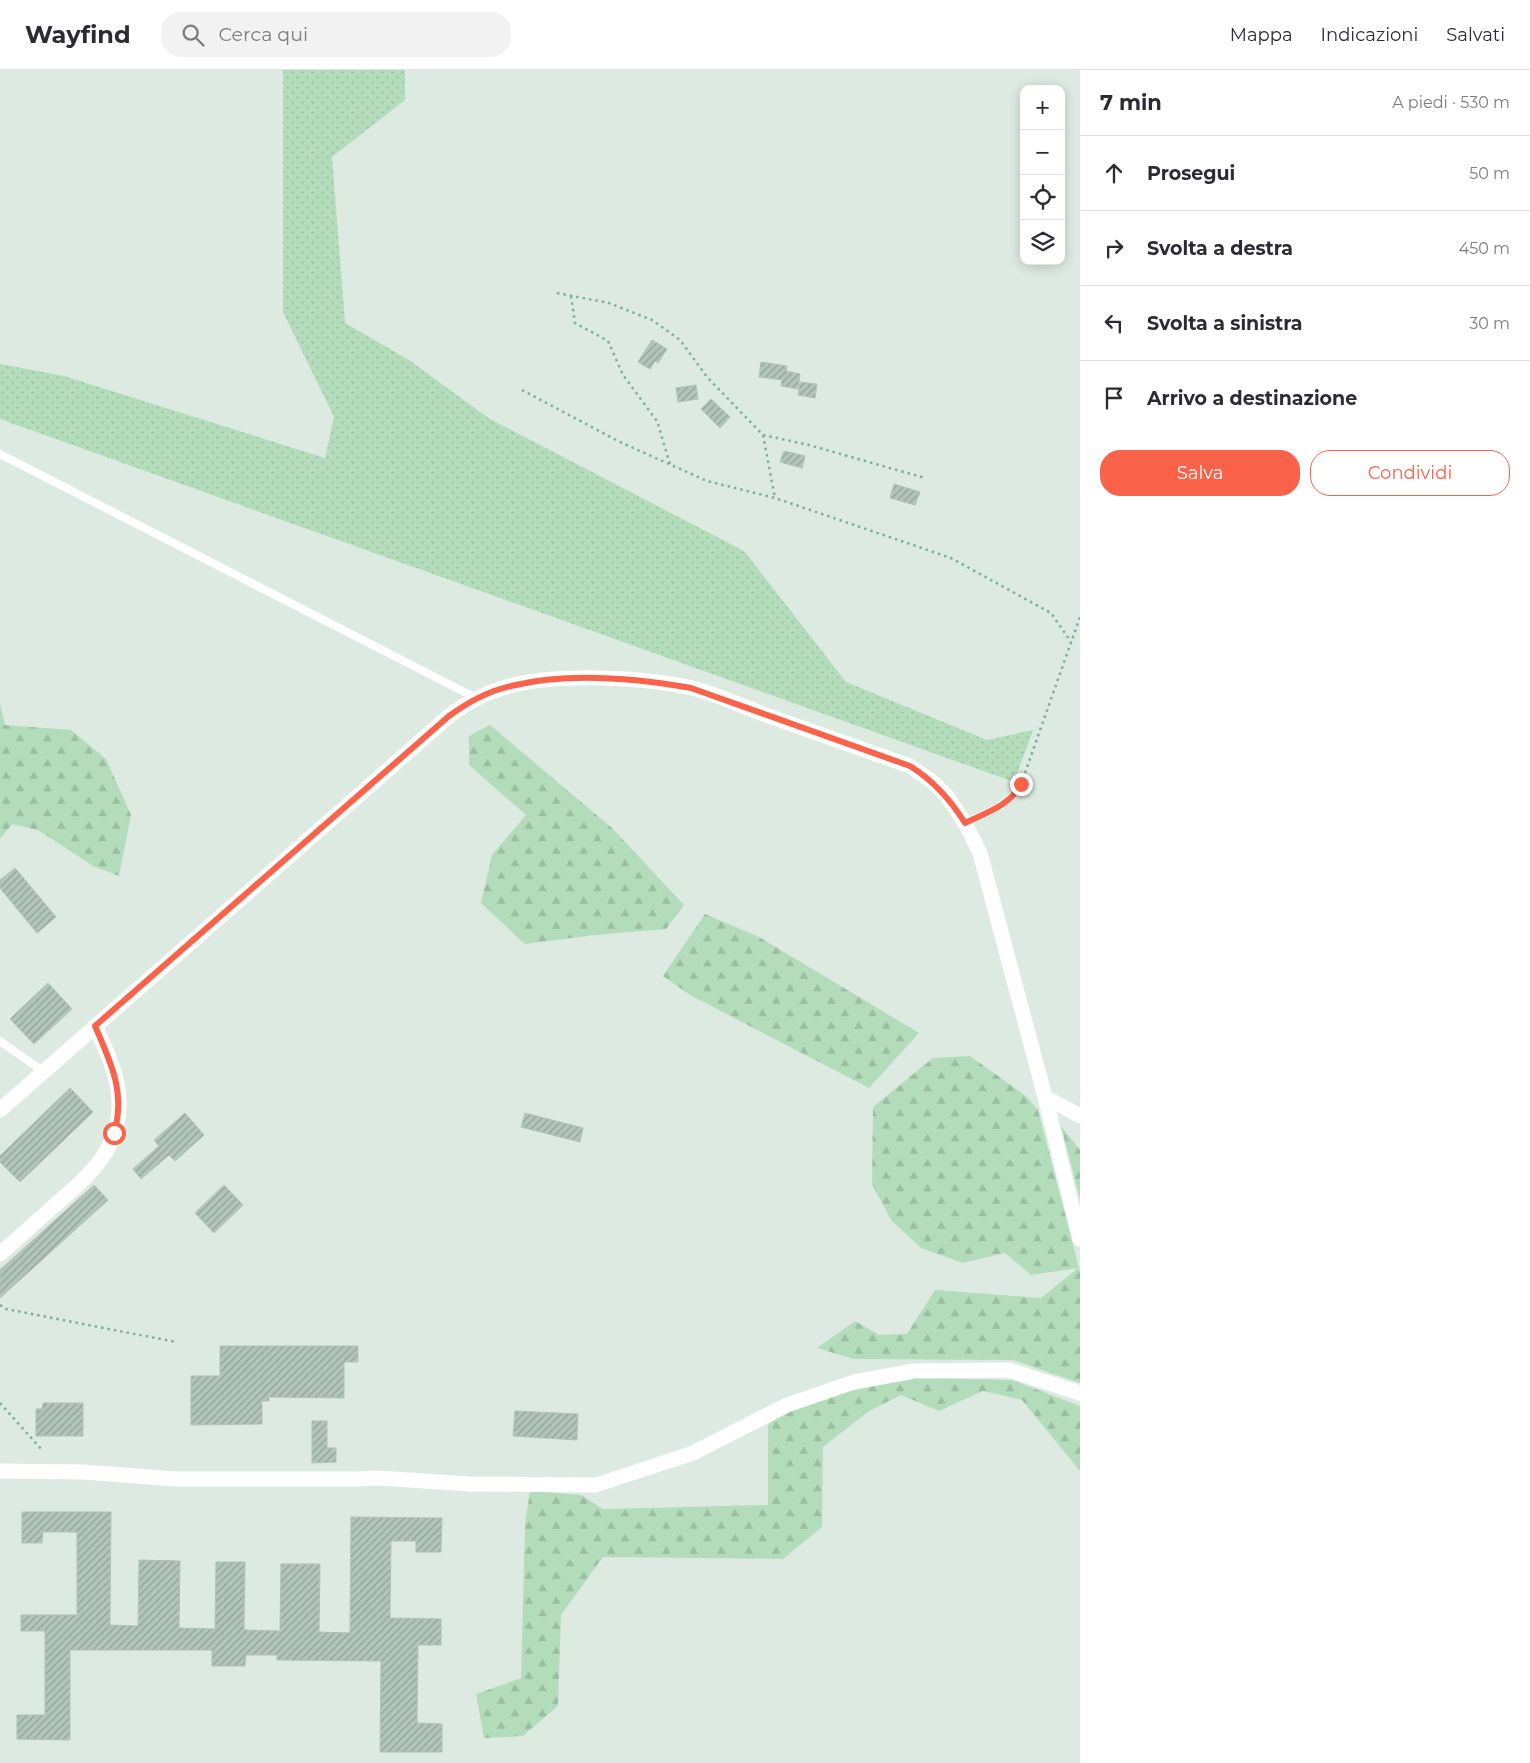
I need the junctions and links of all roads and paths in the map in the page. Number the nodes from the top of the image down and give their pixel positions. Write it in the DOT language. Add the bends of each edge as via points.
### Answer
graph roads {
  1 [pos="557,293"];
  2 [pos="571,296"];
  3 [pos="522,390"];
  4 [pos="763,436"];
  5 [pos="0,454"];
  6 [pos="670,464"];
  7 [pos="925,478"];
  8 [pos="775,498"];
  9 [pos="1080,617"];
  10 [pos="1071,642"];
  11 [pos="476,698"];
  12 [pos="1021,784"];
  13 [pos="965,823"];
  14 [pos="95,1026"];
  15 [pos="0,1041"];
  16 [pos="44,1072"];
  17 [pos="1045,1097"];
  18 [pos="0,1110"];
  19 [pos="1080,1116"];
  20 [pos="1080,1239"];
  21 [pos="0,1254"];
  22 [pos="0,1305"];
  23 [pos="176,1342"];
  24 [pos="1080,1393"];
  25 [pos="0,1403"];
  26 [pos="42,1450"];
  27 [pos="0,1471"];
  1 -- 2 [label="path"];
  2 -- 4 [label="path" via="618,306 652,320 680,340 706,377"];
  2 -- 6 [label="path" via="576,323 608,341 623,375 657,421"];
  3 -- 6 [label="path" via="620,442"];
  4 -- 7 [label="path" via="809,445"];
  4 -- 8 [label="path"];
  5 -- 11 [label="lane"];
  6 -- 8 [label="path" via="707,481"];
  8 -- 10 [label="path" via="950,558 1052,613"];
  9 -- 10 [label="path"];
  10 -- 12 [label="path"];
  11 -- 13 [label="street" via="538,680 576,678 655,682 691,688 910,766 934,783"];
  11 -- 14 [label="street" via="449,716"];
  12 -- 13 [label="lane" via="1006,802"];
  13 -- 17 [label="street" via="980,853"];
  14 -- 16 [label="street"];
  14 -- 21 [label="street" via="113,1068 118,1093 119,1110 111,1142 86,1177"];
  15 -- 16 [label="lane"];
  16 -- 18 [label="street"];
  17 -- 19 [label="street"];
  17 -- 20 [label="street"];
  22 -- 23 [label="path" via="6,1309"];
  24 -- 27 [label="street" via="1009,1370 914,1370 854,1382 787,1405 694,1452 596,1485 469,1484 379,1478 176,1478"];
  25 -- 26 [label="path"];
}
